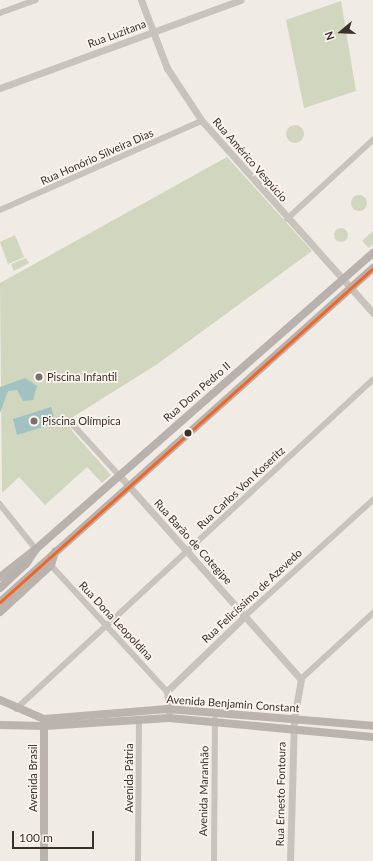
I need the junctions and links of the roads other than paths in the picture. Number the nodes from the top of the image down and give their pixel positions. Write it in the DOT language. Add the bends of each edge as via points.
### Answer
graph roads {
  1 [pos="36,0"];
  2 [pos="141,0"];
  3 [pos="240,0"];
  4 [pos="0,13"];
  5 [pos="154,32"];
  6 [pos="0,88"];
  7 [pos="202,121"];
  8 [pos="373,140"];
  9 [pos="0,210"];
  10 [pos="287,219"];
  11 [pos="373,253"];
  12 [pos="373,268"];
  13 [pos="343,280"];
  14 [pos="350,288"];
  15 [pos="373,313"];
  16 [pos="373,380"];
  17 [pos="69,420"];
  18 [pos="119,475"];
  19 [pos="129,486"];
  20 [pos="373,500"];
  21 [pos="0,504"];
  22 [pos="36,549"];
  23 [pos="55,552"];
  24 [pos="187,552"];
  25 [pos="51,565"];
  26 [pos="0,577"];
  27 [pos="0,588"];
  28 [pos="0,602"];
  29 [pos="0,612"];
  30 [pos="373,613"];
  31 [pos="245,616"];
  32 [pos="107,626"];
  33 [pos="301,678"];
  34 [pos="167,691"];
  35 [pos="0,700"];
  36 [pos="168,709"];
  37 [pos="16,710"];
  38 [pos="169,718"];
  39 [pos="139,720"];
  40 [pos="215,720"];
  41 [pos="44,722"];
  42 [pos="294,723"];
  43 [pos="0,725"];
  44 [pos="373,726"];
  45 [pos="373,737"];
  46 [pos="44,861"];
  47 [pos="138,861"];
  48 [pos="214,861"];
  49 [pos="290,861"];
  1 -- 4 [label="street"];
  2 -- 5 [label="street, Rua Américo Vespúcio"];
  3 -- 5 [label="street, Rua Luzitana"];
  5 -- 6 [label="street, Rua Luzitana"];
  5 -- 7 [label="street, Rua Américo Vespúcio" via="167,68"];
  7 -- 9 [label="street, Rua Honório Silveira Dias"];
  7 -- 10 [label="street, Rua Américo Vespúcio"];
  8 -- 10 [label="street"];
  10 -- 13 [label="street, Rua Américo Vespúcio"];
  11 -- 13 [label="main road, Rua Dom Pedro II"];
  12 -- 14 [label="main road"];
  13 -- 14 [label="street, Rua Américo Vespúcio"];
  13 -- 18 [label="main road, Rua Dom Pedro II"];
  14 -- 15 [label="street, Rua Américo Vespúcio"];
  14 -- 19 [label="main road"];
  16 -- 24 [label="street, Rua Carlos Von Koseritz"];
  17 -- 18 [label="street, Rua Barão de Cotegipe"];
  18 -- 19 [label="street, Rua Barão de Cotegipe"];
  18 -- 22 [label="main road, Rua Dom Pedro II"];
  19 -- 23 [label="main road"];
  19 -- 24 [label="street, Rua Barão de Cotegipe"];
  20 -- 31 [label="street, Rua Felicíssimo de Azevedo"];
  21 -- 22 [label="street"];
  22 -- 26 [label="main road, Rua Dom Pedro II"];
  22 -- 27 [label="main road, Rua Dom Pedro II" via="26,564"];
  23 -- 25 [label="main road"];
  23 -- 28 [label="main road"];
  24 -- 31 [label="street, Rua Barão de Cotegipe"];
  24 -- 32 [label="street, Rua Carlos Von Koseritz"];
  25 -- 29 [label="main road"];
  25 -- 32 [label="street, Rua Dona Leopoldina"];
  30 -- 33 [label="street"];
  31 -- 33 [label="street, Rua Barão de Cotegipe"];
  31 -- 34 [label="street, Rua Felicíssimo de Azevedo"];
  32 -- 34 [label="street, Rua Dona Leopoldina"];
  32 -- 37 [label="street, Rua Carlos Von Koseritz"];
  33 -- 42 [label="street, Rua Ernesto Fontoura"];
  34 -- 36 [label="street"];
  35 -- 37 [label="main road, Avenida Benjamin Constant"];
  36 -- 38 [label="street"];
  36 -- 41 [label="main road, Avenida Benjamin Constant"];
  36 -- 42 [label="main road, Avenida Benjamin Constant"];
  37 -- 41 [label="main road, Avenida Benjamin Constant"];
  38 -- 39 [label="main road, Avenida Benjamin Constant"];
  38 -- 40 [label="main road, Avenida Benjamin Constant"];
  39 -- 41 [label="main road, Avenida Benjamin Constant"];
  39 -- 47 [label="street, Avenida Pátria"];
  40 -- 42 [label="main road, Avenida Benjamin Constant"];
  40 -- 48 [label="street, Avenida Maranhão"];
  41 -- 43 [label="main road, Avenida Benjamin Constant"];
  41 -- 46 [label="main road, Avenida Brasil"];
  42 -- 44 [label="main road, Avenida Benjamin Constant"];
  42 -- 45 [label="main road, Avenida Benjamin Constant"];
  42 -- 49 [label="street, Rua Ernesto Fontoura"];
}
